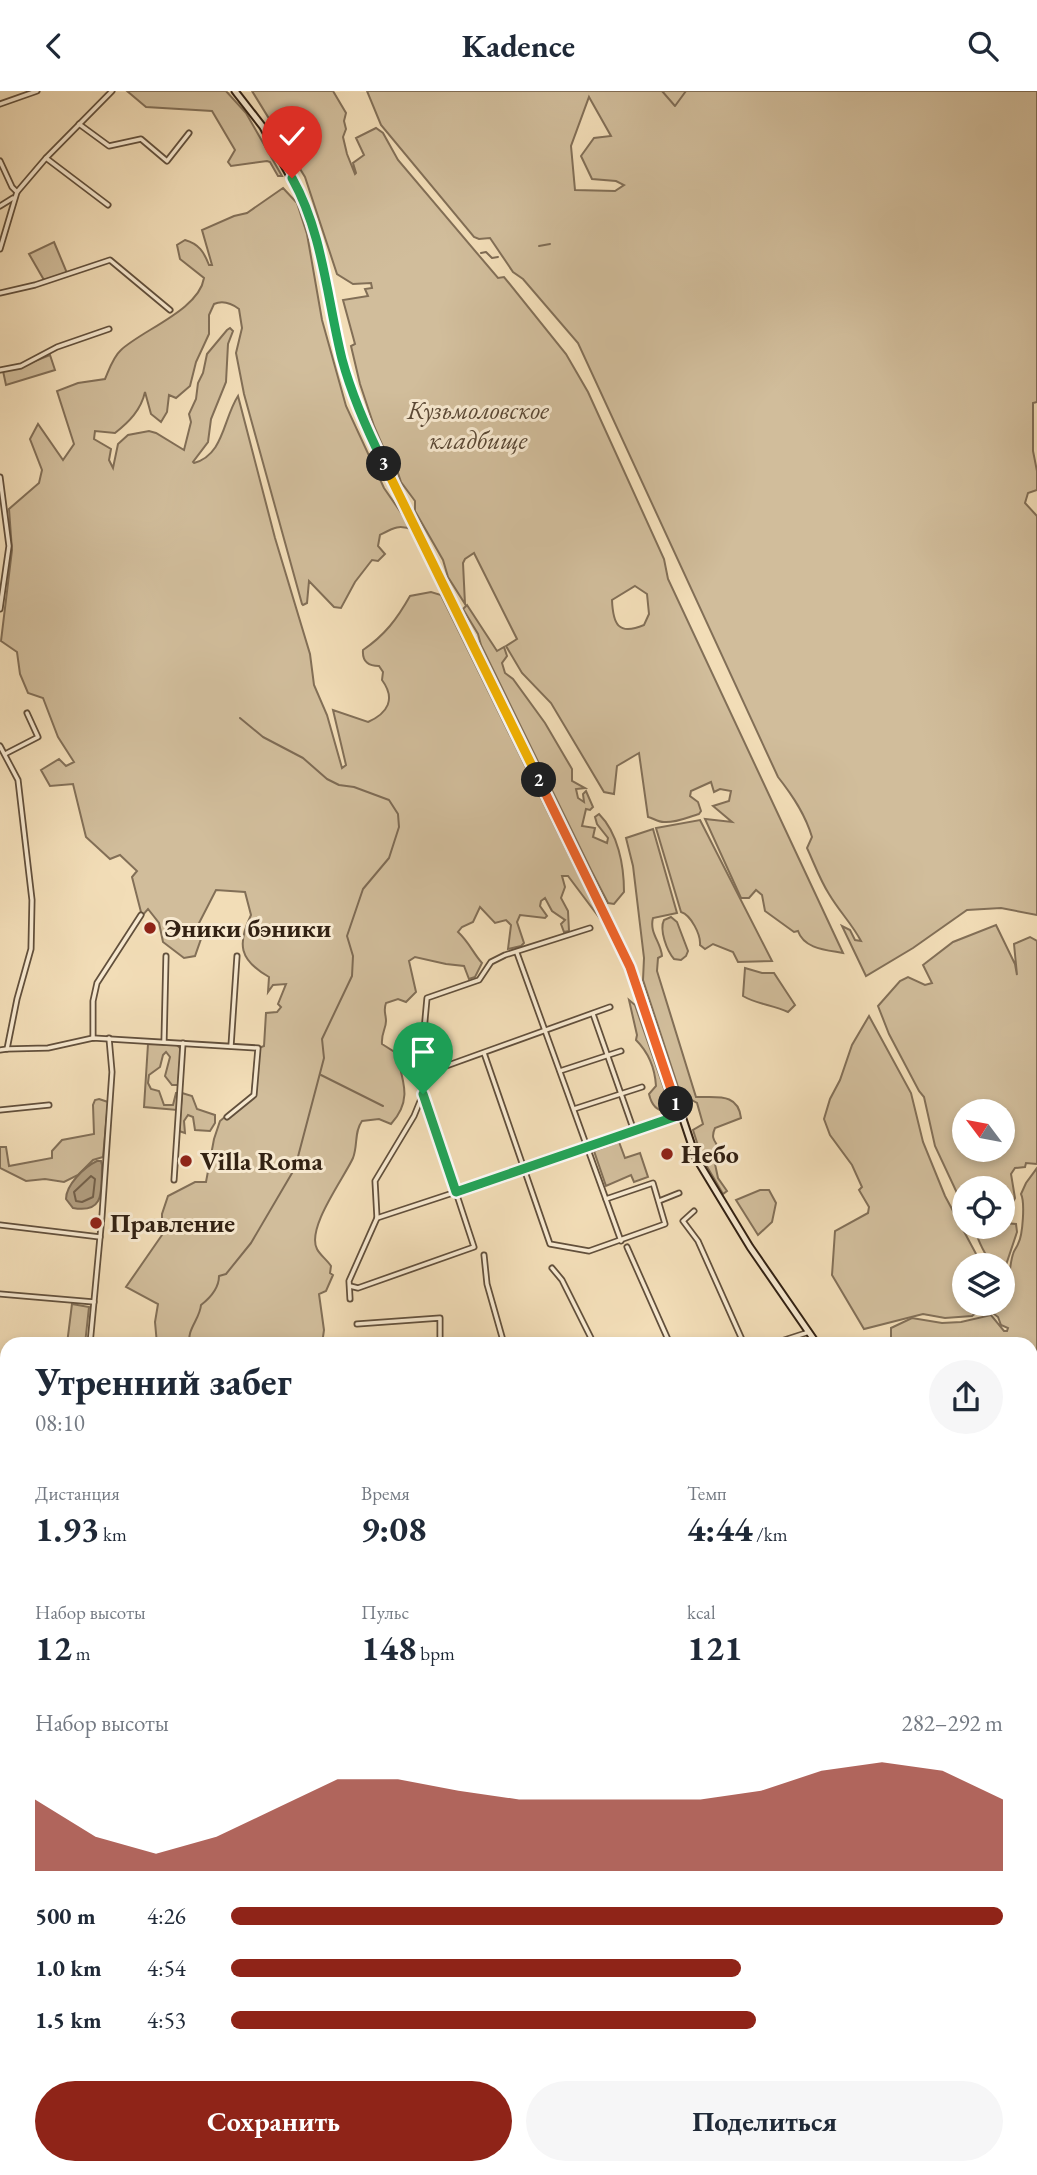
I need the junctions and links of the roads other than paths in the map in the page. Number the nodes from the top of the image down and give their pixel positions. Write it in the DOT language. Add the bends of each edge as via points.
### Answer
graph roads {
  1 [pos="37,91"];
  2 [pos="112,91"];
  3 [pos="235,91"];
  4 [pos="0,104"];
  5 [pos="79,124"];
  6 [pos="189,133"];
  7 [pos="46,158"];
  8 [pos="0,161"];
  9 [pos="16,195"];
  10 [pos="108,205"];
  11 [pos="0,206"];
  12 [pos="0,249"];
  13 [pos="0,293"];
  14 [pos="170,310"];
  15 [pos="109,329"];
  16 [pos="0,370"];
  17 [pos="0,477"];
  18 [pos="0,609"];
  19 [pos="27,713"];
  20 [pos="0,746"];
  21 [pos="5,754"];
  22 [pos="141,915"];
  23 [pos="590,928"];
  24 [pos="517,953"];
  25 [pos="166,956"];
  26 [pos="237,956"];
  27 [pos="610,1007"];
  28 [pos="593,1014"];
  29 [pos="545,1032"];
  30 [pos="93,1038"];
  31 [pos="109,1038"];
  32 [pos="164,1042"];
  33 [pos="183,1043"];
  34 [pos="231,1047"];
  35 [pos="0,1049"];
  36 [pos="7,1049"];
  37 [pos="621,1051"];
  38 [pos="484,1053"];
  39 [pos="608,1055"];
  40 [pos="559,1071"];
  41 [pos="420,1075"];
  42 [pos="642,1087"];
  43 [pos="622,1093"];
  44 [pos="423,1094"];
  45 [pos="49,1105"];
  46 [pos="0,1109"];
  47 [pos="573,1109"];
  48 [pos="680,1115"];
  49 [pos="227,1117"];
  50 [pos="634,1131"];
  51 [pos="586,1149"];
  52 [pos="524,1169"];
  53 [pos="174,1180"];
  54 [pos="456,1192"];
  55 [pos="679,1193"];
  56 [pos="606,1199"];
  57 [pos="659,1201"];
  58 [pos="694,1211"];
  59 [pos="377,1218"];
  60 [pos="0,1224"];
  61 [pos="100,1237"];
  62 [pos="621,1241"];
  63 [pos="627,1247"];
  64 [pos="484,1255"];
  65 [pos="552,1268"];
  66 [pos="350,1286"];
  67 [pos="0,1294"];
  68 [pos="351,1299"];
  69 [pos="94,1302"];
  70 [pos="357,1324"];
  71 [pos="809,1332"];
  72 [pos="91,1337"];
  73 [pos="440,1337"];
  74 [pos="501,1337"];
  75 [pos="590,1337"];
  76 [pos="667,1337"];
  77 [pos="741,1337"];
  78 [pos="794,1337"];
  79 [pos="812,1337"];
  1 -- 4 [label="street"];
  2 -- 5 [label="street"];
  3 -- 48 [label="main road" via="256,115 299,190 320,253 341,357 357,407 622,948"];
  5 -- 6 [label="street" via="109,146 141,139 167,161"];
  5 -- 7 [label="street"];
  7 -- 9 [label="street"];
  7 -- 10 [label="street"];
  8 -- 9 [label="street"];
  9 -- 11 [label="street"];
  9 -- 12 [label="street"];
  13 -- 14 [label="street" via="110,260"];
  15 -- 16 [label="street" via="57,347 21,366"];
  17 -- 18 [label="street" via="9,553"];
  19 -- 21 [label="street" via="38,737"];
  20 -- 21 [label="street"];
  21 -- 36 [label="street" via="20,790 32,911 31,949"];
  22 -- 30 [label="street" via="97,983"];
  23 -- 24 [label="street"];
  24 -- 29 [label="street"];
  24 -- 41 [label="street" via="491,962 479,980 426,1000"];
  25 -- 32 [label="street"];
  26 -- 34 [label="street"];
  27 -- 28 [label="street"];
  28 -- 29 [label="street"];
  28 -- 39 [label="street"];
  29 -- 38 [label="street"];
  29 -- 40 [label="street"];
  30 -- 31 [label="street"];
  30 -- 36 [label="street" via="48,1048"];
  31 -- 32 [label="street"];
  31 -- 61 [label="street" via="112,1072"];
  32 -- 33 [label="street"];
  33 -- 34 [label="street"];
  33 -- 53 [label="street"];
  34 -- 49 [label="street" via="258,1048 254,1095"];
  35 -- 36 [label="street"];
  37 -- 39 [label="street"];
  38 -- 41 [label="street"];
  38 -- 52 [label="street"];
  39 -- 40 [label="street"];
  39 -- 43 [label="street"];
  40 -- 47 [label="street"];
  41 -- 44 [label="street"];
  42 -- 43 [label="street"];
  43 -- 47 [label="street"];
  43 -- 50 [label="street"];
  44 -- 54 [label="street"];
  44 -- 59 [label="street" via="375,1181"];
  45 -- 46 [label="street"];
  47 -- 51 [label="street"];
  48 -- 50 [label="street"];
  48 -- 71 [label="main road" via="718,1198"];
  50 -- 51 [label="street"];
  51 -- 52 [label="street"];
  51 -- 56 [label="street"];
  52 -- 54 [label="street"];
  52 -- 62 [label="street" via="550,1244 589,1251"];
  54 -- 59 [label="street"];
  54 -- 66 [label="street" via="474,1247 358,1288"];
  55 -- 57 [label="street"];
  56 -- 57 [label="street" via="653,1183"];
  56 -- 62 [label="street"];
  57 -- 62 [label="street" via="665,1224"];
  58 -- 77 [label="street" via="684,1218 685,1224 698,1241"];
  59 -- 66 [label="street"];
  60 -- 61 [label="street"];
  61 -- 69 [label="street"];
  63 -- 76 [label="street"];
  64 -- 74 [label="street"];
  65 -- 75 [label="street"];
  66 -- 68 [label="street"];
  67 -- 69 [label="street"];
  69 -- 72 [label="street"];
  70 -- 73 [label="street" via="440,1318"];
  71 -- 78 [label="street"];
  71 -- 79 [label="main road"];
}
